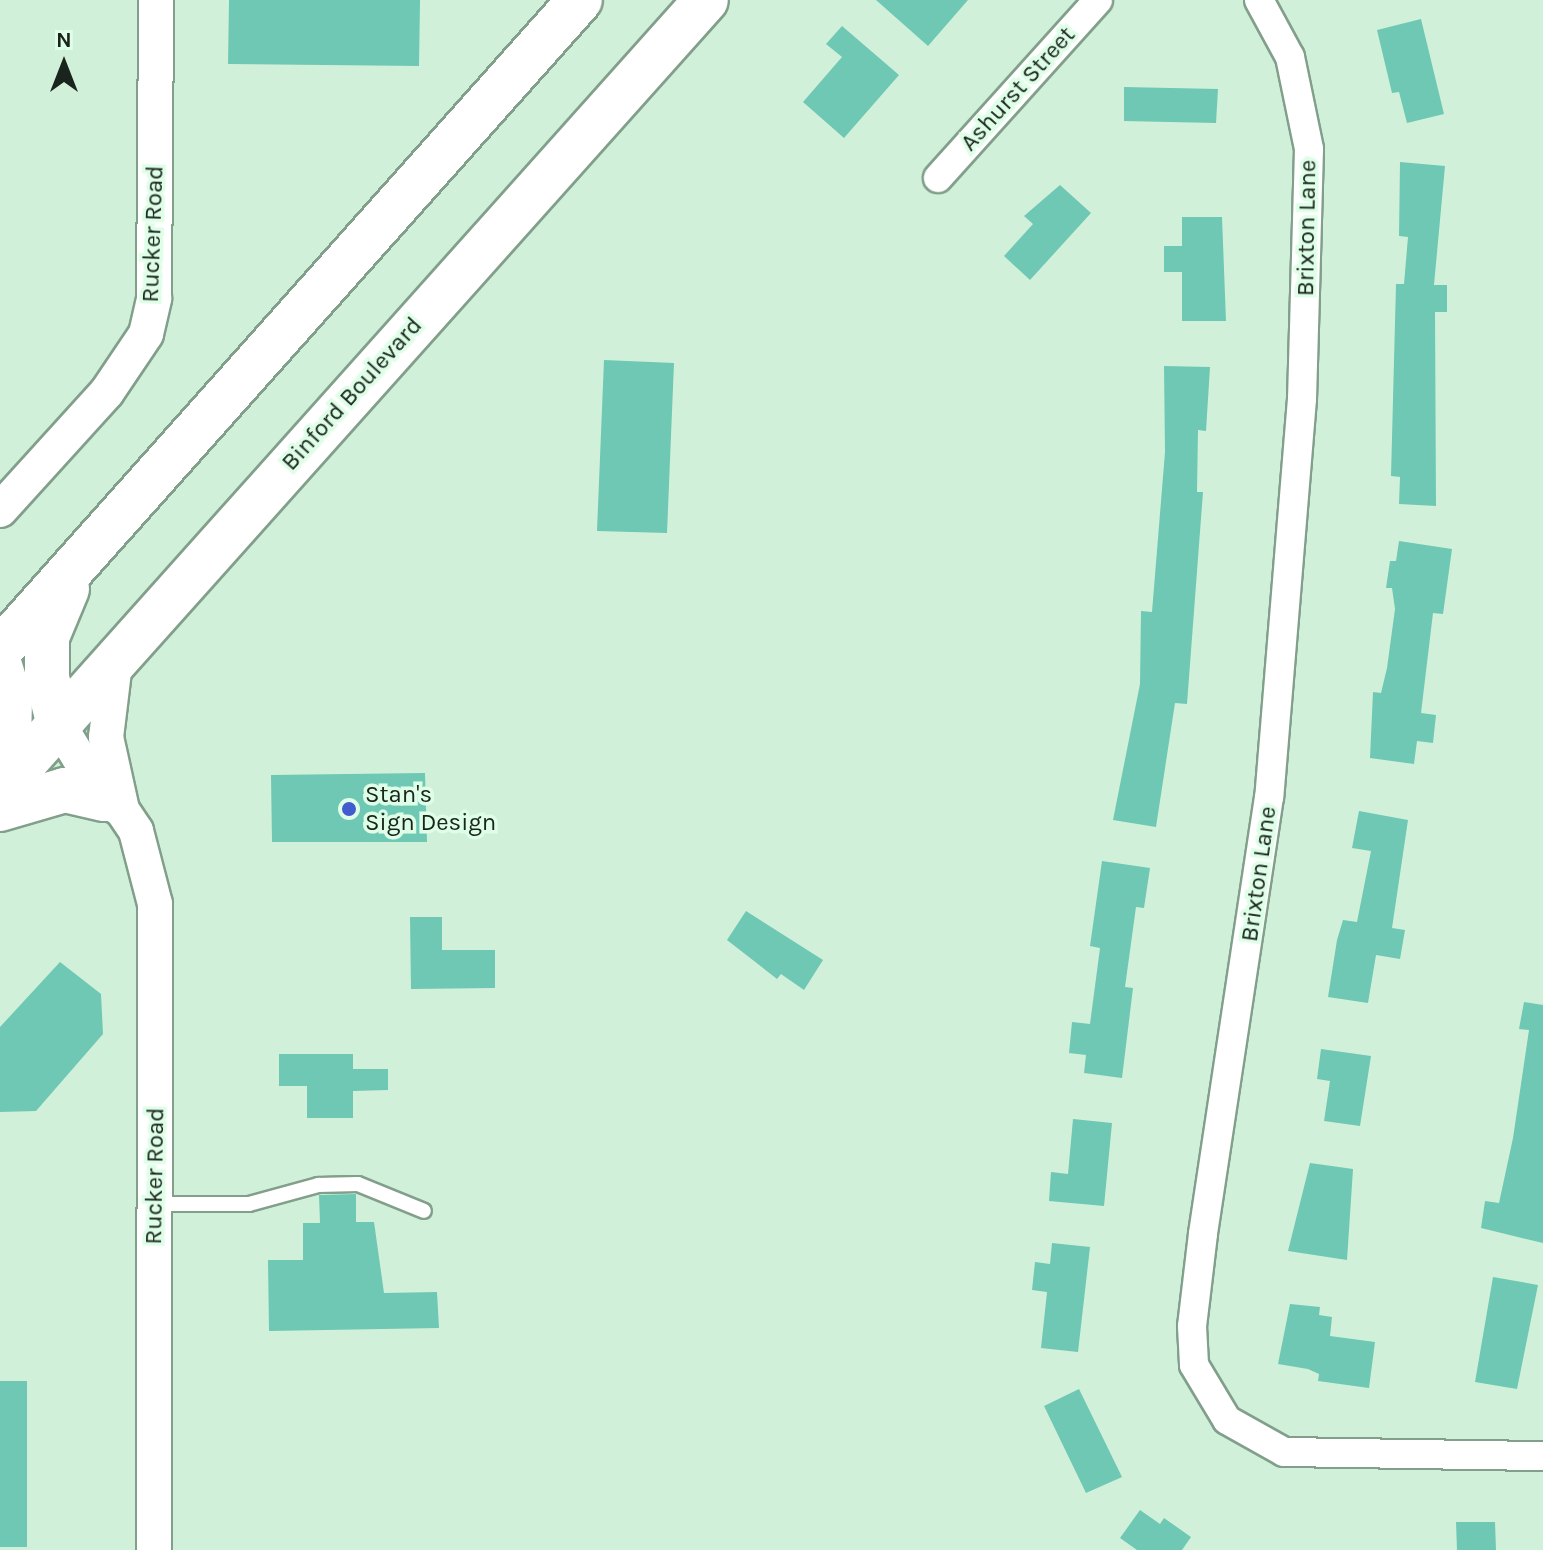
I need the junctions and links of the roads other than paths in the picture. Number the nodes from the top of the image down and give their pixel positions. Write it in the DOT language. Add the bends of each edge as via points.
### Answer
graph roads {
  1 [pos="156,0"];
  2 [pos="580,0"];
  3 [pos="706,0"];
  4 [pos="1098,0"];
  5 [pos="1259,0"];
  6 [pos="938,178"];
  7 [pos="0,510"];
  8 [pos="76,569"];
  9 [pos="0,650"];
  10 [pos="115,663"];
  11 [pos="0,666"];
  12 [pos="59,725"];
  13 [pos="0,761"];
  14 [pos="0,790"];
  15 [pos="113,804"];
  16 [pos="0,809"];
  17 [pos="154,1204"];
  18 [pos="424,1211"];
  19 [pos="1543,1456"];
  20 [pos="154,1550"];
  1 -- 7 [label="street, Rucker Road" via="154,298 146,334 107,392"];
  2 -- 8 [label="main road"];
  3 -- 10 [label="main road, Binford Boulevard"];
  4 -- 6 [label="street, Ashurst Street"];
  5 -- 19 [label="street, Brixton Lane" via="1290,57 1309,149 1302,399 1269,797 1200,1260 1192,1326 1194,1365 1227,1420 1284,1452"];
  8 -- 9 [label="main road"];
  8 -- 12 [label="main road" via="47,637 47,678"];
  10 -- 12 [label="main road, Binford Boulevard"];
  10 -- 15 [label="street, Rucker Road" via="106,737"];
  11 -- 13 [label="main road" via="10,699 9,743"];
  12 -- 14 [label="main road, Binford Boulevard"];
  12 -- 15 [label="street, Rucker Road"];
  15 -- 16 [label="main road" via="65,790"];
  15 -- 17 [label="street, Rucker Road" via="145,847 155,904"];
  17 -- 18 [label="lane" via="249,1204 318,1185 358,1184"];
  17 -- 20 [label="street, Rucker Road"];
}
